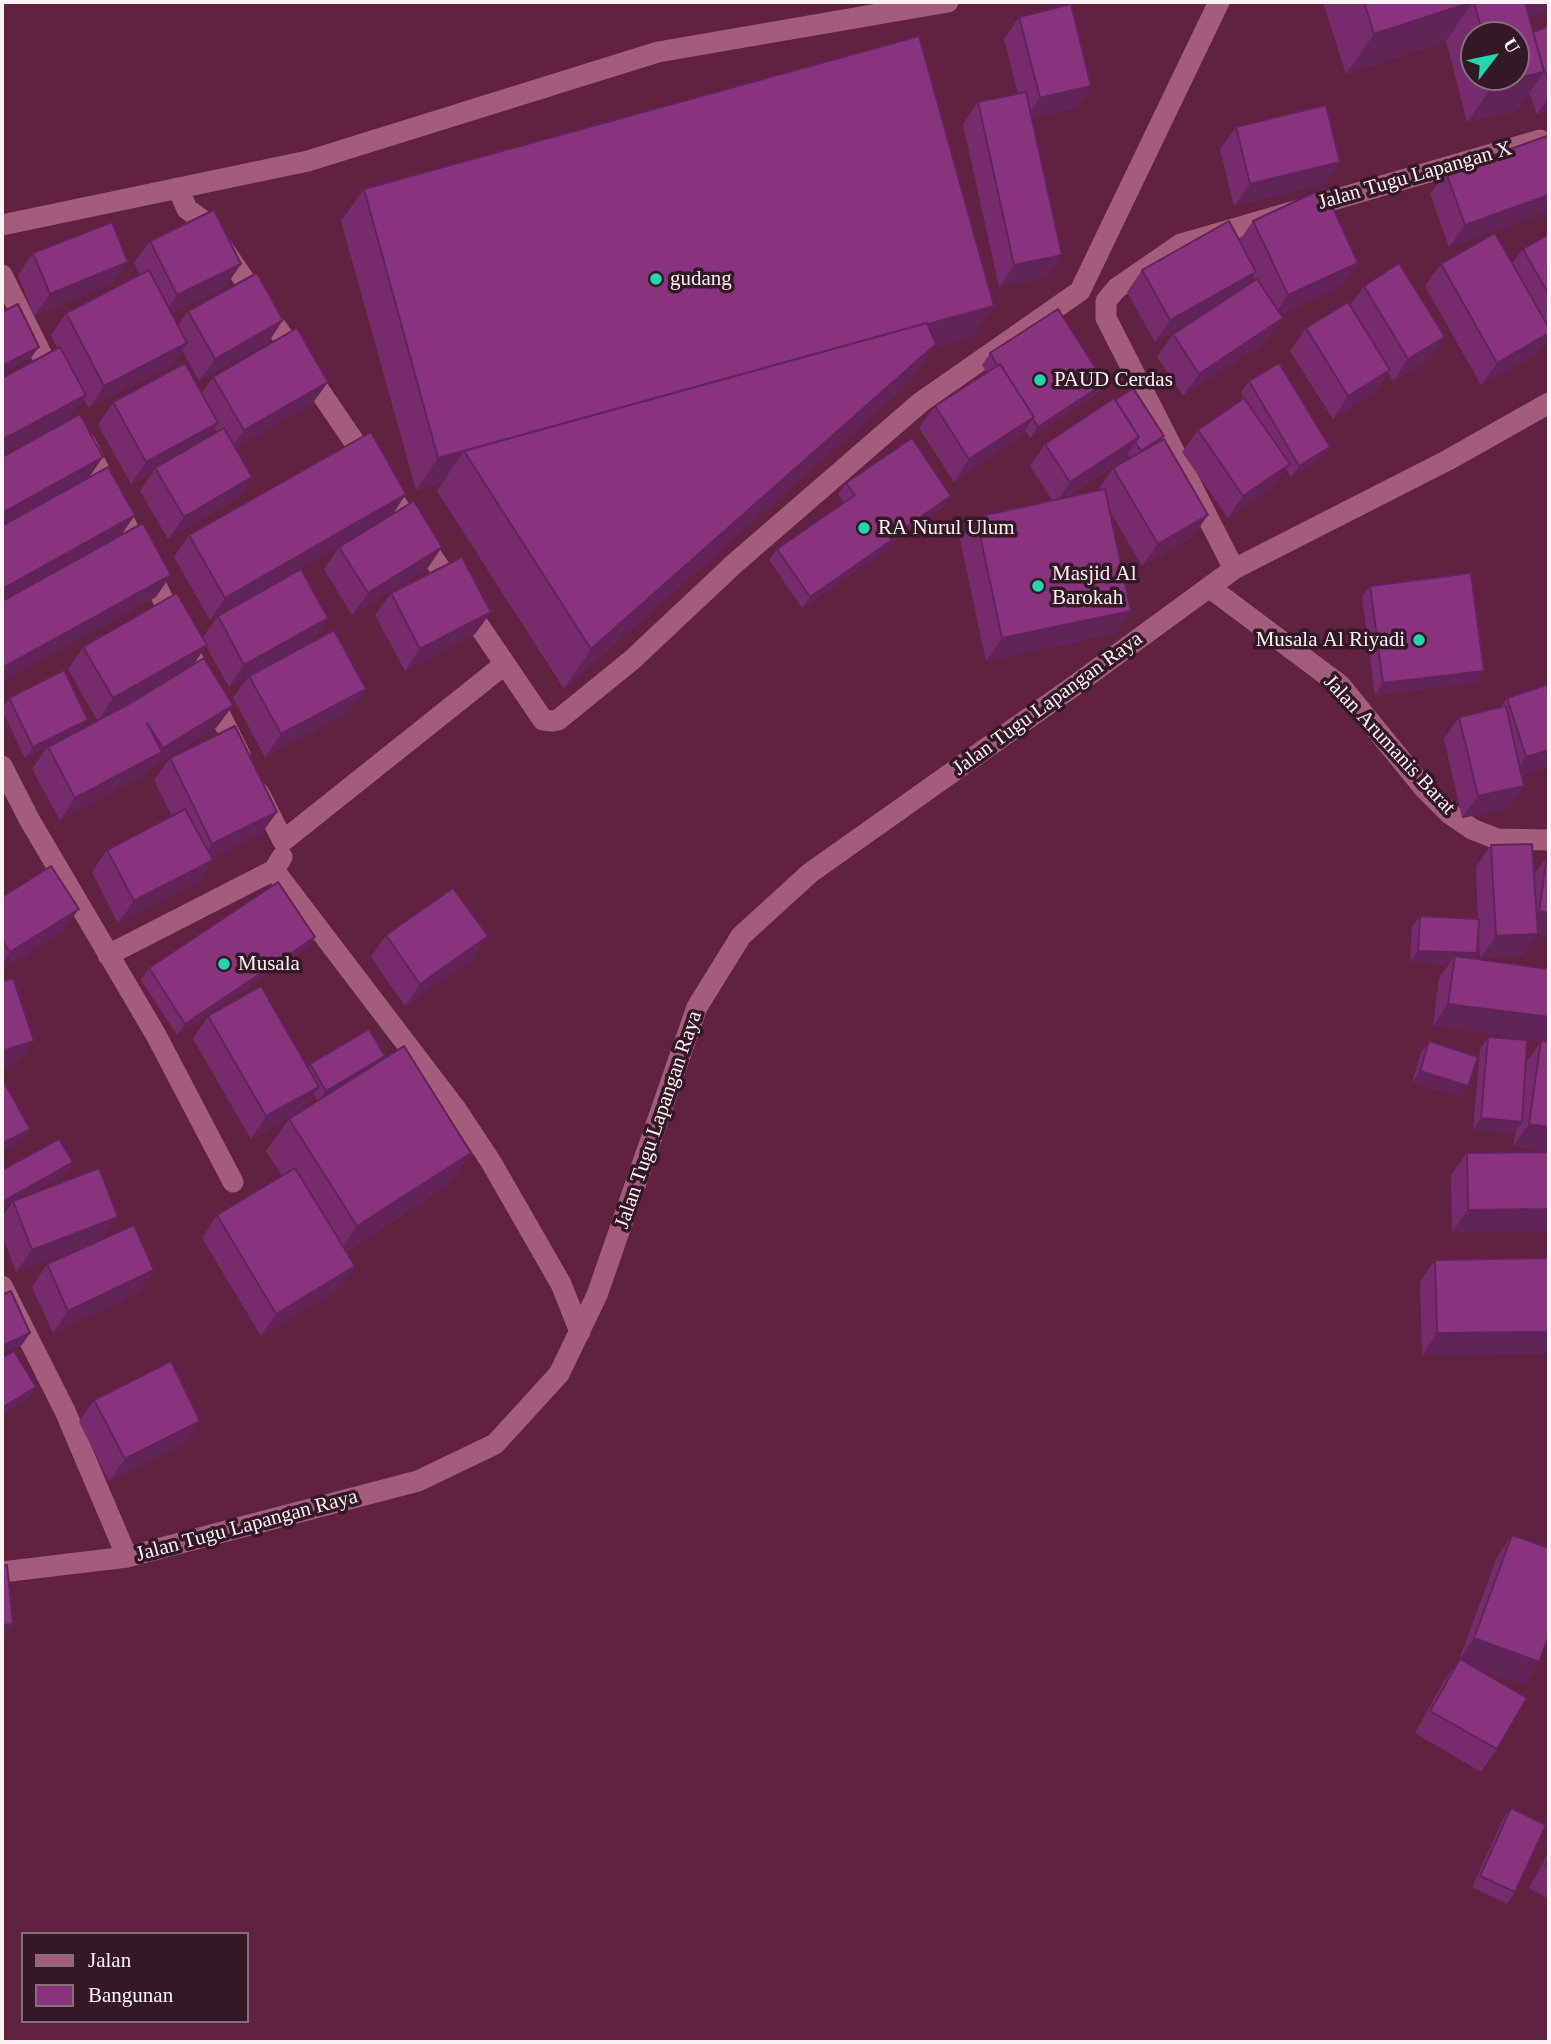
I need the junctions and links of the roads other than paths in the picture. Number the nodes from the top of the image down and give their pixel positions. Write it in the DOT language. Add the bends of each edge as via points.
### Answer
graph roads {
  1 [pos="948,2"];
  2 [pos="1219,2"];
  3 [pos="1542,139"];
  4 [pos="178,188"];
  5 [pos="2,225"];
  6 [pos="2,275"];
  7 [pos="63,398"];
  8 [pos="1549,403"];
  9 [pos="75,423"];
  10 [pos="1234,569"];
  11 [pos="1209,587"];
  12 [pos="505,664"];
  13 [pos="2,766"];
  14 [pos="1549,840"];
  15 [pos="283,841"];
  16 [pos="274,870"];
  17 [pos="108,955"];
  18 [pos="233,1182"];
  19 [pos="2,1286"];
  20 [pos="580,1332"];
  21 [pos="127,1557"];
  22 [pos="2,1572"];
  1 -- 4 [label="street" via="658,52 308,161"];
  2 -- 12 [label="street" via="1080,291 921,402 734,564 633,659 558,720 543,720"];
  3 -- 10 [label="street, Jalan Tugu Lapangan X" via="1181,244 1117,288 1106,301 1106,318"];
  4 -- 5 [label="street"];
  4 -- 12 [label="street" via="187,209 205,222"];
  6 -- 7 [label="street"];
  8 -- 10 [label="street, Jalan Tugu Lapangan Raya"];
  9 -- 15 [label="street"];
  10 -- 11 [label="street, Jalan Tugu Lapangan Raya"];
  11 -- 14 [label="street, Jalan Arumanis Barat" via="1339,685 1423,788 1450,814 1497,839"];
  11 -- 20 [label="street, Jalan Tugu Lapangan Raya" via="810,873 741,936 697,1007"];
  12 -- 15 [label="street"];
  13 -- 17 [label="street"];
  15 -- 16 [label="street" via="282,857"];
  16 -- 17 [label="street"];
  16 -- 20 [label="street" via="456,1109 533,1232"];
  17 -- 18 [label="street"];
  19 -- 21 [label="street" via="65,1411"];
  20 -- 21 [label="street, Jalan Tugu Lapangan Raya" via="559,1374 495,1444 418,1481"];
  21 -- 22 [label="street, Jalan Tugu Lapangan Raya"];
}
